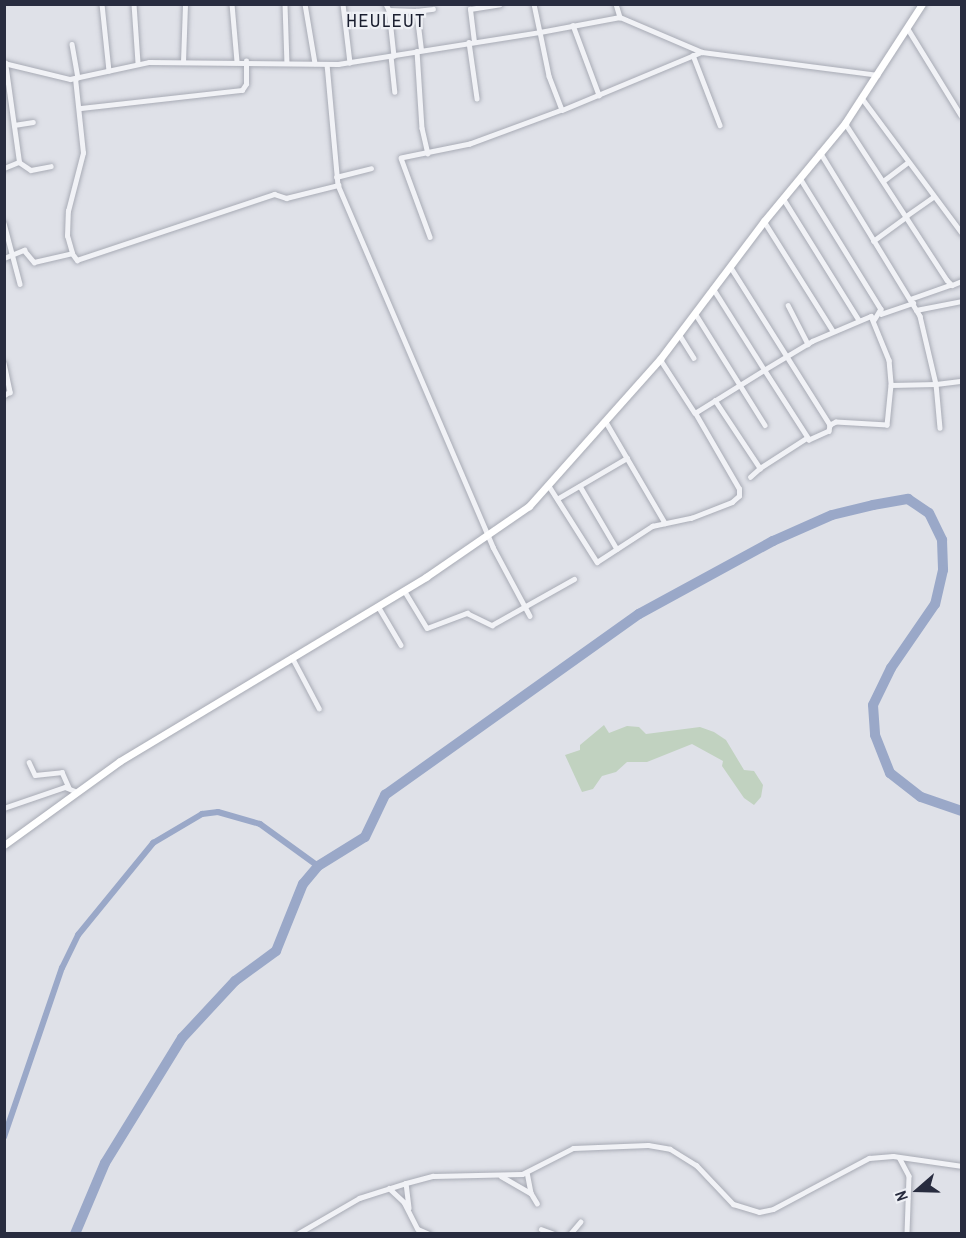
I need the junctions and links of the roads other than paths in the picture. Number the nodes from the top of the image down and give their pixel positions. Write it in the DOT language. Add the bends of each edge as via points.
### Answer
graph roads {
  1 [pos="102,4"];
  2 [pos="134,4"];
  3 [pos="184,4"];
  4 [pos="232,4"];
  5 [pos="285,4"];
  6 [pos="305,4"];
  7 [pos="343,4"];
  8 [pos="386,4"];
  9 [pos="500,4"];
  10 [pos="534,4"];
  11 [pos="616,4"];
  12 [pos="922,4"];
  13 [pos="433,9"];
  14 [pos="389,10"];
  15 [pos="416,11"];
  16 [pos="620,17"];
  17 [pos="573,25"];
  18 [pos="908,29"];
  19 [pos="540,32"];
  20 [pos="471,42"];
  21 [pos="72,44"];
  22 [pos="419,51"];
  23 [pos="702,52"];
  24 [pos="693,55"];
  25 [pos="392,56"];
  26 [pos="237,61"];
  27 [pos="183,62"];
  28 [pos="246,62"];
  29 [pos="5,63"];
  30 [pos="138,63"];
  31 [pos="286,63"];
  32 [pos="315,63"];
  33 [pos="350,63"];
  34 [pos="327,64"];
  35 [pos="109,71"];
  36 [pos="878,75"];
  37 [pos="74,78"];
  38 [pos="395,92"];
  39 [pos="599,95"];
  40 [pos="477,98"];
  41 [pos="862,98"];
  42 [pos="81,108"];
  43 [pos="562,111"];
  44 [pos="962,114"];
  45 [pos="33,122"];
  46 [pos="845,123"];
  47 [pos="14,125"];
  48 [pos="720,125"];
  49 [pos="820,152"];
  50 [pos="428,153"];
  51 [pos="19,162"];
  52 [pos="908,162"];
  53 [pos="51,166"];
  54 [pos="4,168"];
  55 [pos="372,168"];
  56 [pos="336,177"];
  57 [pos="800,178"];
  58 [pos="883,181"];
  59 [pos="338,185"];
  60 [pos="933,197"];
  61 [pos="783,198"];
  62 [pos="906,217"];
  63 [pos="764,221"];
  64 [pos="4,223"];
  65 [pos="962,233"];
  66 [pos="430,237"];
  67 [pos="873,241"];
  68 [pos="70,253"];
  69 [pos="12,256"];
  70 [pos="4,258"];
  71 [pos="730,266"];
  72 [pos="962,281"];
  73 [pos="20,284"];
  74 [pos="950,285"];
  75 [pos="713,289"];
  76 [pos="911,301"];
  77 [pos="962,301"];
  78 [pos="788,305"];
  79 [pos="916,310"];
  80 [pos="695,313"];
  81 [pos="881,314"];
  82 [pos="875,319"];
  83 [pos="859,320"];
  84 [pos="833,331"];
  85 [pos="679,334"];
  86 [pos="808,344"];
  87 [pos="786,357"];
  88 [pos="694,358"];
  89 [pos="660,359"];
  90 [pos="4,363"];
  91 [pos="764,370"];
  92 [pos="962,381"];
  93 [pos="740,384"];
  94 [pos="936,384"];
  95 [pos="891,385"];
  96 [pos="4,396"];
  97 [pos="716,400"];
  98 [pos="695,413"];
  99 [pos="606,422"];
  100 [pos="765,425"];
  101 [pos="830,425"];
  102 [pos="940,428"];
  103 [pos="805,439"];
  104 [pos="627,458"];
  105 [pos="760,468"];
  106 [pos="750,477"];
  107 [pos="549,486"];
  108 [pos="580,486"];
  109 [pos="557,499"];
  110 [pos="665,523"];
  111 [pos="489,536"];
  112 [pos="617,549"];
  113 [pos="574,579"];
  114 [pos="404,590"];
  115 [pos="377,605"];
  116 [pos="526,606"];
  117 [pos="530,616"];
  118 [pos="401,645"];
  119 [pos="292,657"];
  120 [pos="319,708"];
  121 [pos="29,762"];
  122 [pos="72,790"];
  123 [pos="4,808"];
  124 [pos="4,845"];
  125 [pos="899,1157"];
  126 [pos="962,1166"];
  127 [pos="527,1172"];
  128 [pos="501,1176"];
  129 [pos="406,1183"];
  130 [pos="389,1188"];
  131 [pos="531,1193"];
  132 [pos="537,1203"];
  133 [pos="410,1211"];
  134 [pos="580,1222"];
  135 [pos="541,1229"];
  136 [pos="297,1233"];
  137 [pos="429,1233"];
  138 [pos="554,1233"];
  139 [pos="570,1233"];
  140 [pos="907,1233"];
  1 -- 35 [label="street"];
  2 -- 30 [label="street"];
  3 -- 27 [label="street"];
  4 -- 26 [label="street"];
  5 -- 31 [label="street"];
  6 -- 32 [label="street"];
  7 -- 33 [label="street"];
  8 -- 14 [label="street"];
  9 -- 20 [label="street" via="470,9"];
  10 -- 19 [label="street"];
  11 -- 16 [label="street"];
  12 -- 18 [label="main road"];
  13 -- 15 [label="street"];
  14 -- 15 [label="street"];
  14 -- 25 [label="street"];
  15 -- 22 [label="street"];
  16 -- 17 [label="street"];
  16 -- 23 [label="street"];
  17 -- 19 [label="street"];
  17 -- 39 [label="street"];
  18 -- 36 [label="main road"];
  18 -- 44 [label="street"];
  19 -- 20 [label="street"];
  19 -- 43 [label="street" via="549,76"];
  20 -- 22 [label="street"];
  20 -- 40 [label="street"];
  21 -- 37 [label="street"];
  22 -- 25 [label="street"];
  22 -- 50 [label="street" via="422,128"];
  23 -- 24 [label="street"];
  23 -- 36 [label="street"];
  24 -- 39 [label="street"];
  24 -- 48 [label="street"];
  25 -- 33 [label="street"];
  25 -- 38 [label="street"];
  26 -- 27 [label="street"];
  26 -- 28 [label="street"];
  27 -- 30 [label="street"];
  28 -- 31 [label="street"];
  28 -- 42 [label="street" via="246,84 242,90"];
  29 -- 37 [label="street"];
  29 -- 47 [label="street"];
  30 -- 35 [label="street"];
  31 -- 32 [label="street"];
  32 -- 34 [label="street"];
  33 -- 34 [label="street"];
  34 -- 56 [label="street"];
  35 -- 37 [label="street"];
  36 -- 41 [label="main road"];
  37 -- 42 [label="street"];
  39 -- 43 [label="street"];
  41 -- 46 [label="main road"];
  41 -- 52 [label="street"];
  42 -- 68 [label="street" via="83,153 67,226"];
  43 -- 50 [label="street" via="470,144"];
  45 -- 47 [label="street"];
  46 -- 49 [label="main road"];
  46 -- 58 [label="street"];
  47 -- 51 [label="street"];
  49 -- 57 [label="main road"];
  49 -- 67 [label="street"];
  50 -- 66 [label="street" via="400,159"];
  51 -- 53 [label="street" via="31,170"];
  51 -- 54 [label="street"];
  52 -- 58 [label="street"];
  52 -- 60 [label="street"];
  55 -- 56 [label="street"];
  56 -- 59 [label="street"];
  57 -- 61 [label="main road"];
  57 -- 81 [label="street"];
  58 -- 62 [label="street"];
  59 -- 68 [label="street" via="286,198 274,194 77,260"];
  59 -- 111 [label="street"];
  60 -- 62 [label="street"];
  60 -- 65 [label="street"];
  61 -- 63 [label="main road"];
  61 -- 83 [label="street"];
  62 -- 67 [label="street"];
  62 -- 74 [label="street"];
  63 -- 71 [label="main road"];
  63 -- 84 [label="street"];
  64 -- 69 [label="street"];
  67 -- 76 [label="street"];
  68 -- 69 [label="street" via="34,262 26,250"];
  69 -- 70 [label="street"];
  69 -- 73 [label="street"];
  71 -- 75 [label="main road"];
  71 -- 87 [label="street"];
  72 -- 74 [label="street"];
  74 -- 76 [label="street"];
  75 -- 80 [label="main road"];
  75 -- 91 [label="street"];
  76 -- 79 [label="street"];
  76 -- 81 [label="street"];
  77 -- 79 [label="street"];
  78 -- 86 [label="street"];
  79 -- 94 [label="street"];
  80 -- 85 [label="main road"];
  80 -- 93 [label="street"];
  81 -- 82 [label="street"];
  82 -- 83 [label="street" via="869,316"];
  82 -- 95 [label="street" via="889,360"];
  83 -- 84 [label="street"];
  84 -- 86 [label="street"];
  85 -- 88 [label="street"];
  85 -- 89 [label="main road"];
  86 -- 87 [label="street"];
  87 -- 91 [label="street"];
  87 -- 101 [label="street"];
  89 -- 98 [label="street"];
  89 -- 99 [label="main road"];
  90 -- 96 [label="street" via="10,392"];
  91 -- 93 [label="street"];
  91 -- 103 [label="street"];
  92 -- 94 [label="street"];
  93 -- 97 [label="street"];
  93 -- 100 [label="street"];
  94 -- 95 [label="street"];
  94 -- 102 [label="street"];
  95 -- 101 [label="street" via="887,426 843,421"];
  97 -- 98 [label="street"];
  97 -- 105 [label="street"];
  98 -- 110 [label="street" via="740,494 710,512"];
  99 -- 104 [label="street"];
  99 -- 107 [label="main road"];
  101 -- 103 [label="street" via="829,431"];
  103 -- 105 [label="street"];
  104 -- 108 [label="street"];
  104 -- 110 [label="street"];
  105 -- 106 [label="street"];
  107 -- 109 [label="street"];
  107 -- 111 [label="main road"];
  108 -- 109 [label="street"];
  108 -- 112 [label="street"];
  109 -- 112 [label="street" via="596,562"];
  110 -- 112 [label="street" via="638,532"];
  111 -- 114 [label="main road"];
  111 -- 116 [label="street"];
  113 -- 116 [label="street"];
  114 -- 115 [label="main road"];
  114 -- 116 [label="street" via="430,629 467,613 492,625"];
  115 -- 118 [label="street"];
  115 -- 119 [label="main road"];
  116 -- 117 [label="street"];
  119 -- 120 [label="street"];
  119 -- 122 [label="main road"];
  121 -- 122 [label="street" via="35,775 63,772"];
  122 -- 123 [label="street"];
  122 -- 124 [label="main road"];
  125 -- 126 [label="street"];
  125 -- 127 [label="street" via="869,1158 773,1209 759,1212 733,1204 696,1165 680,1153 660,1146 573,1148"];
  125 -- 140 [label="street" via="909,1176"];
  127 -- 128 [label="street"];
  127 -- 131 [label="street"];
  128 -- 129 [label="street" via="433,1176"];
  128 -- 131 [label="street"];
  129 -- 130 [label="street"];
  129 -- 133 [label="street"];
  130 -- 133 [label="street"];
  130 -- 136 [label="street" via="335,1209"];
  131 -- 132 [label="street"];
  133 -- 137 [label="street" via="418,1229"];
  134 -- 139 [label="street"];
  135 -- 138 [label="street"];
}
